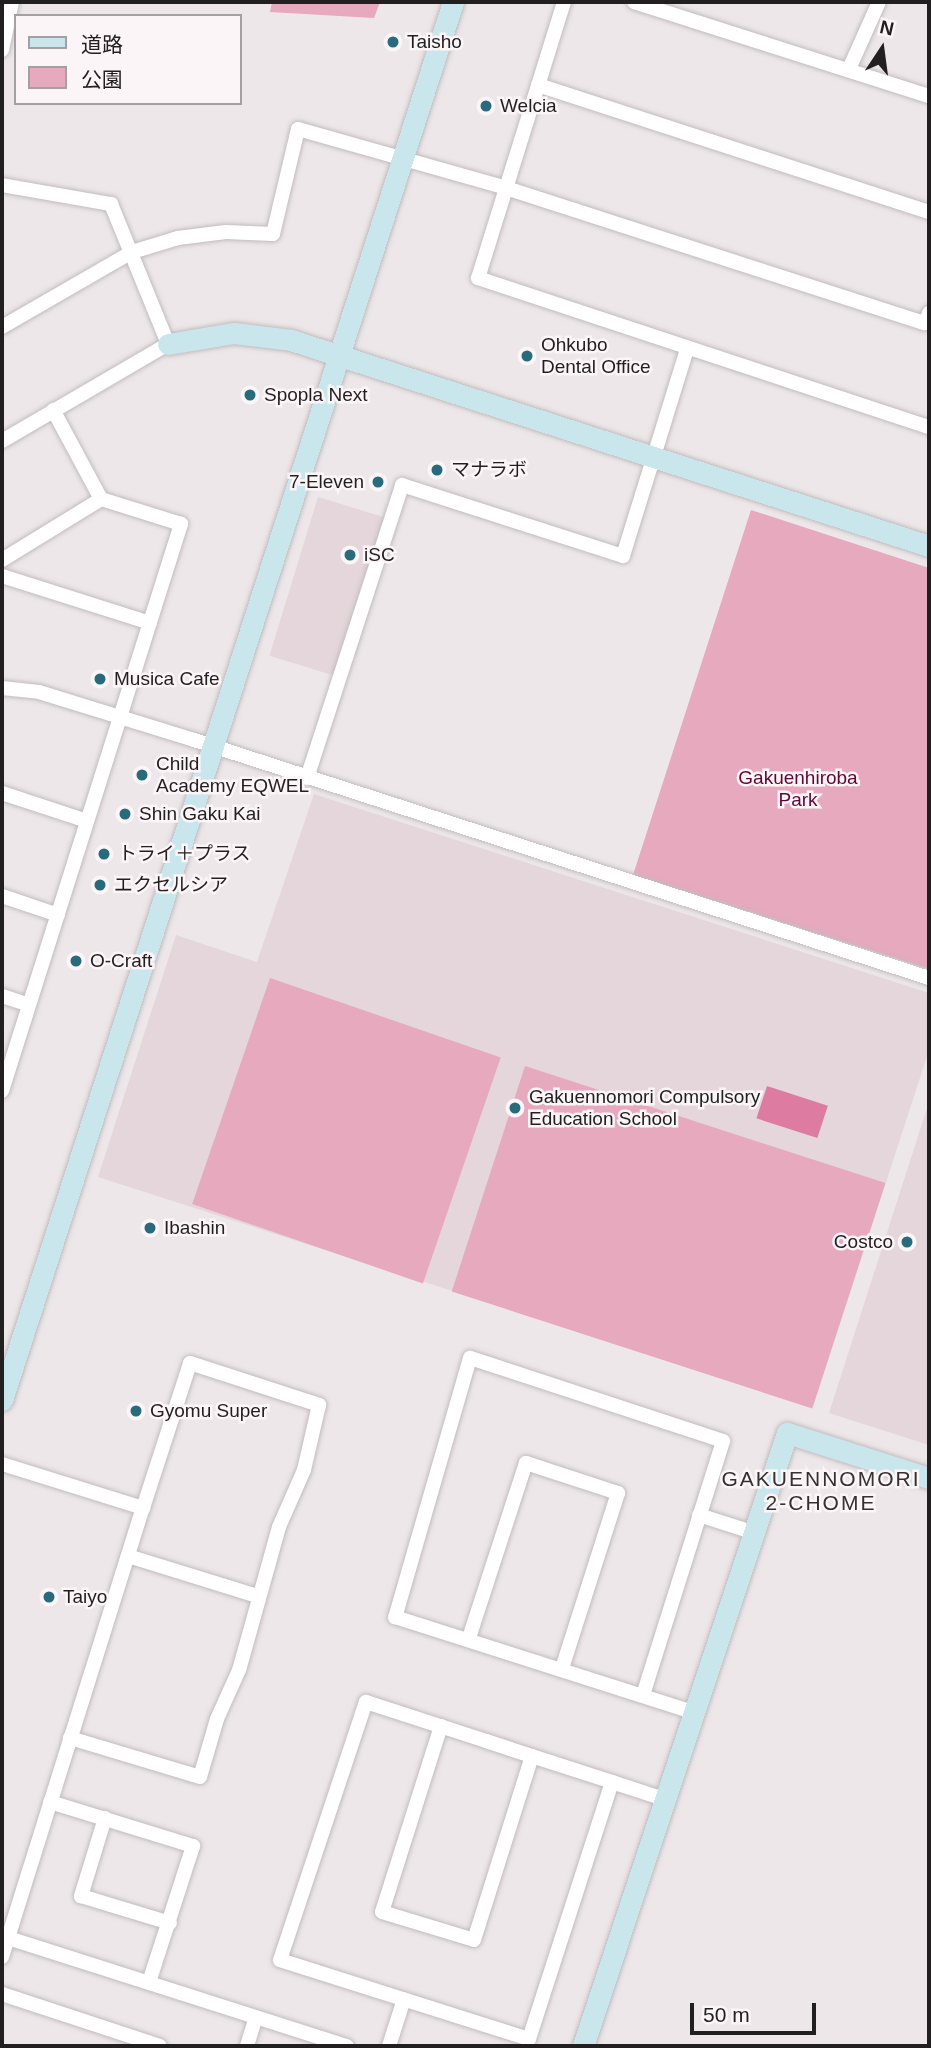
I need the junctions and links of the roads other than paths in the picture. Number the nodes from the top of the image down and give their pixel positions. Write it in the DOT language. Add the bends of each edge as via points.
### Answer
graph roads {
  1 [pos="12,2"];
  2 [pos="453,2"];
  3 [pos="564,2"];
  4 [pos="634,2"];
  5 [pos="879,2"];
  6 [pos="2,50"];
  7 [pos="849,69"];
  8 [pos="538,85"];
  9 [pos="929,96"];
  10 [pos="402,159"];
  11 [pos="2,185"];
  12 [pos="506,188"];
  13 [pos="929,212"];
  14 [pos="132,252"];
  15 [pos="929,313"];
  16 [pos="2,327"];
  17 [pos="168,344"];
  18 [pos="687,349"];
  19 [pos="340,355"];
  20 [pos="53,410"];
  21 [pos="929,428"];
  22 [pos="2,441"];
  23 [pos="652,457"];
  24 [pos="100,499"];
  25 [pos="929,546"];
  26 [pos="2,560"];
  27 [pos="2,576"];
  28 [pos="150,622"];
  29 [pos="2,688"];
  30 [pos="120,718"];
  31 [pos="213,746"];
  32 [pos="307,778"];
  33 [pos="2,793"];
  34 [pos="87,821"];
  35 [pos="2,897"];
  36 [pos="58,915"];
  37 [pos="929,978"];
  38 [pos="2,996"];
  39 [pos="29,1005"];
  40 [pos="2,1091"];
  41 [pos="2,1400"];
  42 [pos="2,1464"];
  43 [pos="929,1478"];
  44 [pos="143,1508"];
  45 [pos="699,1516"];
  46 [pos="752,1532"];
  47 [pos="128,1556"];
  48 [pos="257,1596"];
  49 [pos="469,1638"];
  50 [pos="562,1669"];
  51 [pos="642,1695"];
  52 [pos="692,1712"];
  53 [pos="441,1726"];
  54 [pos="71,1738"];
  55 [pos="532,1756"];
  56 [pos="612,1782"];
  57 [pos="664,1799"];
  58 [pos="50,1802"];
  59 [pos="105,1818"];
  60 [pos="170,1923"];
  61 [pos="5,1937"];
  62 [pos="2,1958"];
  63 [pos="149,1982"];
  64 [pos="2,1994"];
  65 [pos="404,1999"];
  66 [pos="257,2017"];
  67 [pos="160,2046"];
  68 [pos="247,2046"];
  69 [pos="347,2046"];
  70 [pos="389,2046"];
  71 [pos="583,2046"];
  1 -- 6 [label="street"];
  2 -- 10 [label="street"];
  3 -- 8 [label="street"];
  4 -- 7 [label="street"];
  5 -- 7 [label="street"];
  7 -- 9 [label="street"];
  8 -- 12 [label="street"];
  8 -- 13 [label="street"];
  10 -- 12 [label="street"];
  10 -- 14 [label="street" via="298,129 273,234 226,232 178,238"];
  10 -- 19 [label="street"];
  11 -- 14 [label="street" via="111,204"];
  12 -- 15 [label="street" via="925,323"];
  12 -- 18 [label="street" via="478,278"];
  14 -- 16 [label="street"];
  14 -- 17 [label="street"];
  17 -- 19 [label="street" via="207,334 264,334"];
  17 -- 20 [label="street"];
  18 -- 21 [label="street"];
  18 -- 23 [label="street"];
  19 -- 23 [label="street"];
  19 -- 31 [label="street"];
  20 -- 22 [label="street"];
  20 -- 24 [label="street"];
  23 -- 25 [label="street"];
  23 -- 32 [label="street" via="622,556 402,485"];
  24 -- 26 [label="street"];
  24 -- 28 [label="street" via="181,524"];
  27 -- 28 [label="street"];
  28 -- 30 [label="street"];
  29 -- 30 [label="street" via="39,692"];
  30 -- 31 [label="street"];
  30 -- 34 [label="street"];
  31 -- 32 [label="street"];
  31 -- 41 [label="street"];
  32 -- 37 [label="street"];
  33 -- 34 [label="street"];
  34 -- 36 [label="street"];
  35 -- 36 [label="street"];
  36 -- 39 [label="street"];
  38 -- 39 [label="street"];
  39 -- 40 [label="street"];
  42 -- 44 [label="street"];
  43 -- 46 [label="street" via="787,1433"];
  44 -- 47 [label="street"];
  44 -- 48 [label="street" via="190,1363 320,1405 304,1470"];
  45 -- 46 [label="street"];
  45 -- 49 [label="street" via="723,1441 470,1358 395,1617"];
  45 -- 51 [label="street"];
  46 -- 52 [label="street"];
  47 -- 48 [label="street"];
  47 -- 54 [label="street"];
  48 -- 54 [label="street" via="239,1670 217,1719 200,1777"];
  49 -- 50 [label="street"];
  49 -- 50 [label="street" via="526,1463 618,1493"];
  50 -- 51 [label="street"];
  51 -- 52 [label="street"];
  52 -- 57 [label="street"];
  53 -- 55 [label="street"];
  53 -- 55 [label="street" via="382,1912 474,1940"];
  53 -- 65 [label="street" via="366,1702 280,1959"];
  54 -- 58 [label="street"];
  55 -- 56 [label="street"];
  56 -- 57 [label="street"];
  56 -- 65 [label="street" via="529,2039"];
  57 -- 71 [label="street"];
  58 -- 59 [label="street"];
  58 -- 61 [label="street"];
  59 -- 60 [label="street" via="194,1846"];
  59 -- 60 [label="street" via="81,1896"];
  60 -- 63 [label="street"];
  61 -- 62 [label="street"];
  61 -- 63 [label="street"];
  63 -- 66 [label="street"];
  64 -- 67 [label="street"];
  65 -- 70 [label="street"];
  66 -- 68 [label="street"];
  66 -- 69 [label="street"];
}
